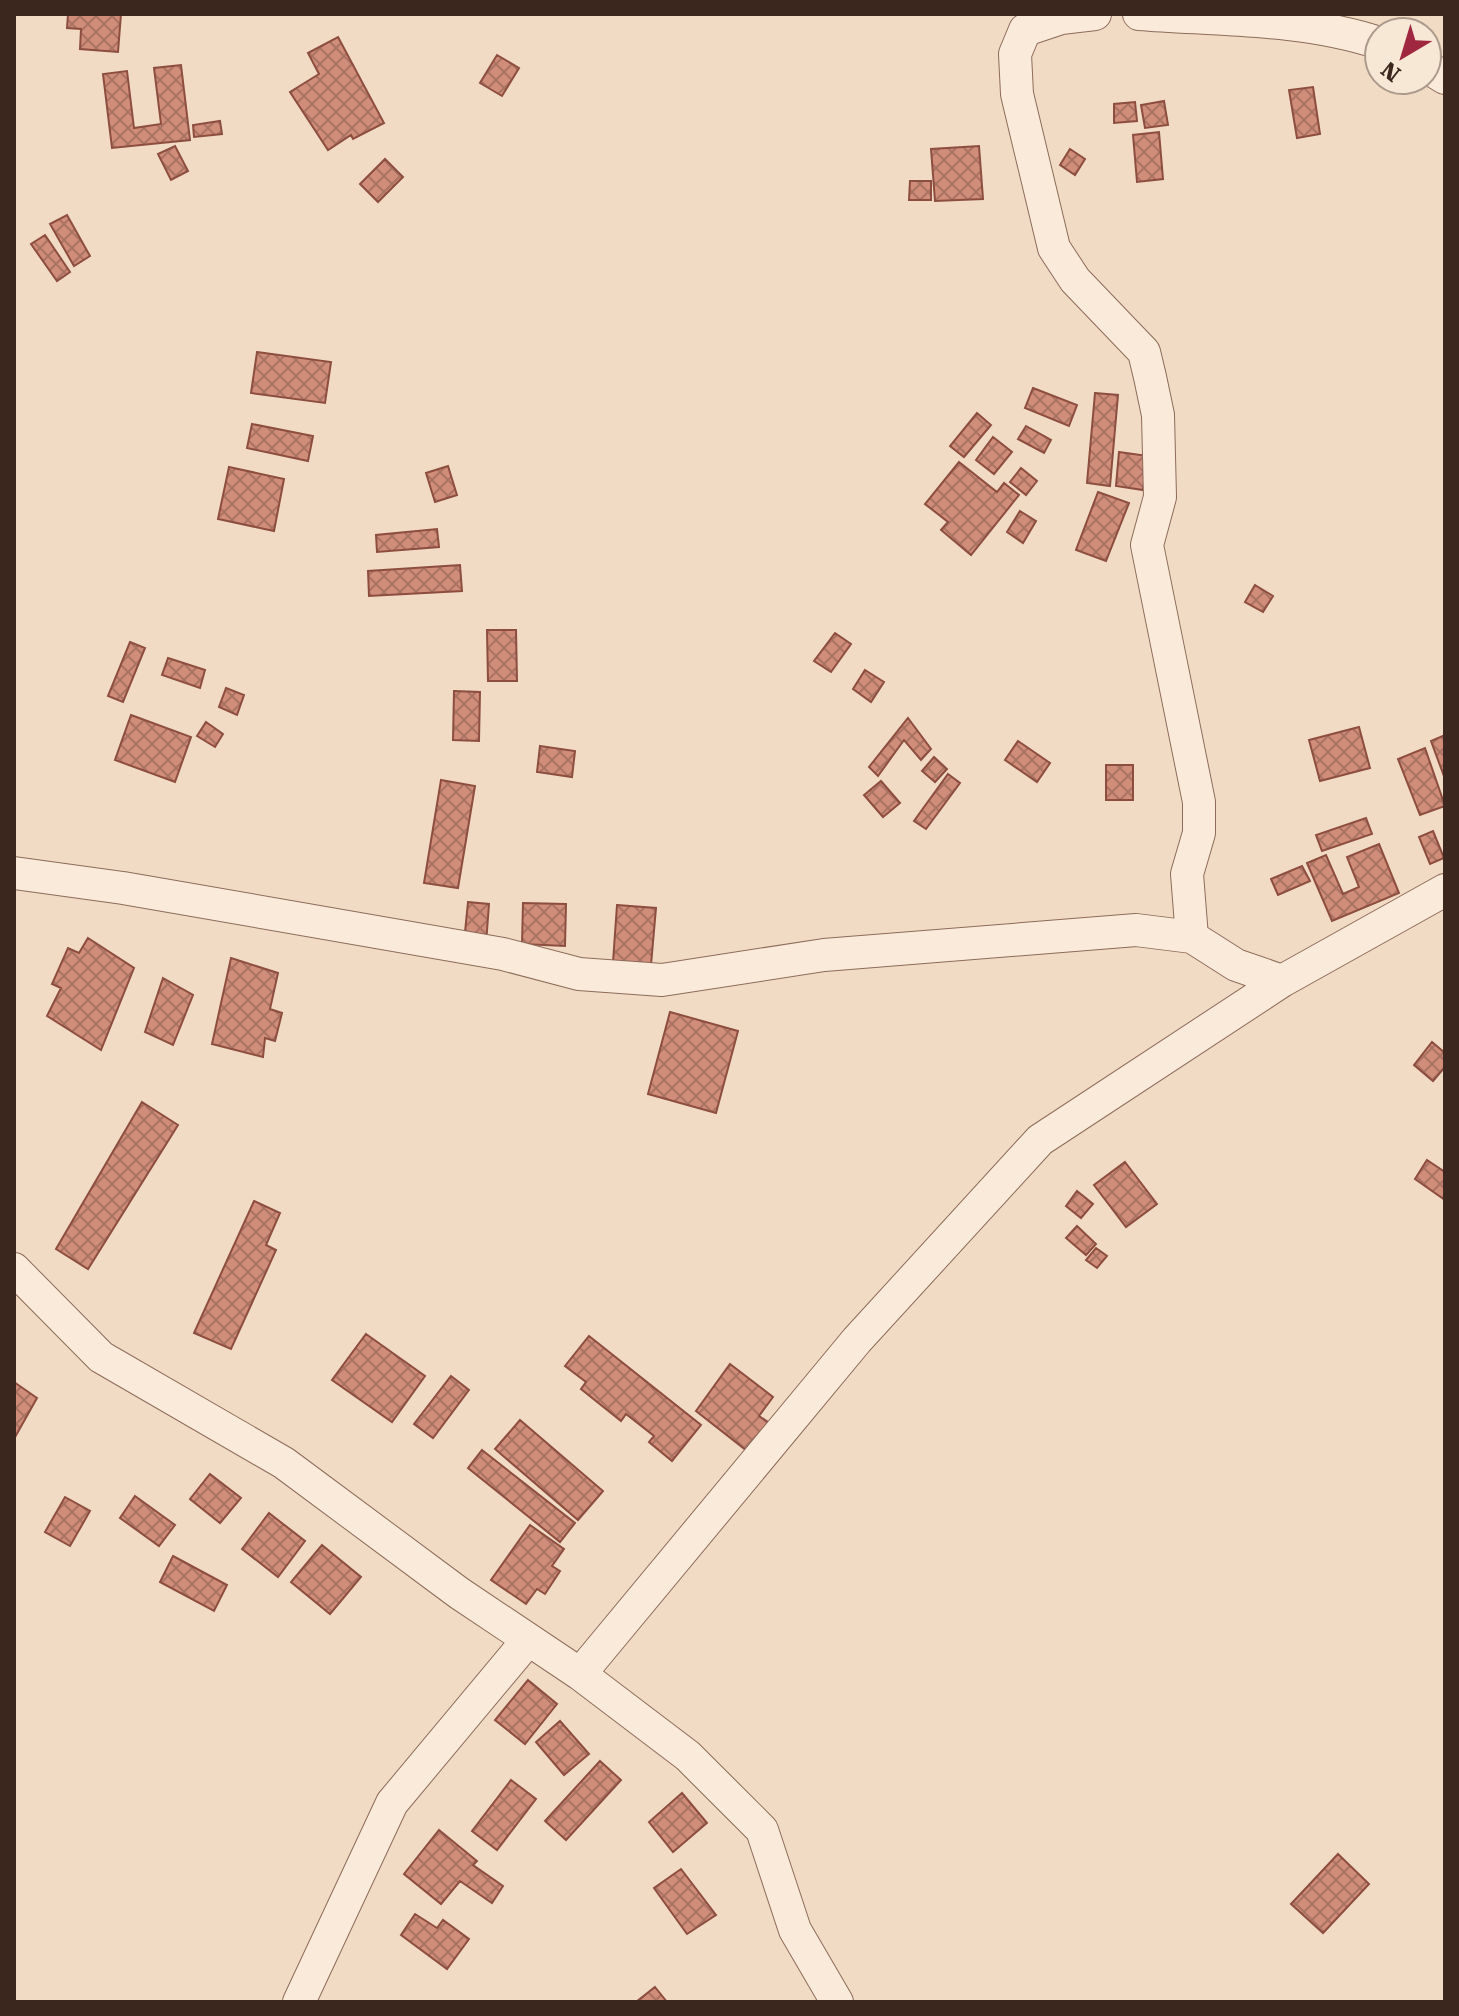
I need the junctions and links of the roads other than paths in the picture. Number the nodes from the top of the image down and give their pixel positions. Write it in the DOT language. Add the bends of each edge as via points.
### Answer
graph roads {
  1 [pos="1095,14"];
  2 [pos="1139,14"];
  3 [pos="1363,37"];
  4 [pos="14,873"];
  5 [pos="1445,890"];
  6 [pos="1192,937"];
  7 [pos="1282,981"];
  8 [pos="14,1269"];
  9 [pos="528,1640"];
  10 [pos="580,1674"];
  11 [pos="299,2002"];
  12 [pos="837,2002"];
  1 -- 6 [label="street" via="1025,30 1015,54 1017,94 1054,248 1075,280 1144,352 1156,402 1160,497 1147,545 1199,802 1199,833 1187,874"];
  2 -- 3 [label="street" via="1264,23"];
  4 -- 6 [label="street" via="503,954 579,974 662,980 824,955 1058,936 1136,930"];
  5 -- 7 [label="street"];
  6 -- 7 [label="street" via="1236,965"];
  7 -- 10 [label="street" via="1040,1140 857,1340"];
  8 -- 9 [label="street" via="101,1357 284,1463"];
  9 -- 10 [label="street"];
  9 -- 11 [label="street" via="392,1803"];
  10 -- 12 [label="street" via="688,1756 762,1830 795,1930"];
}
